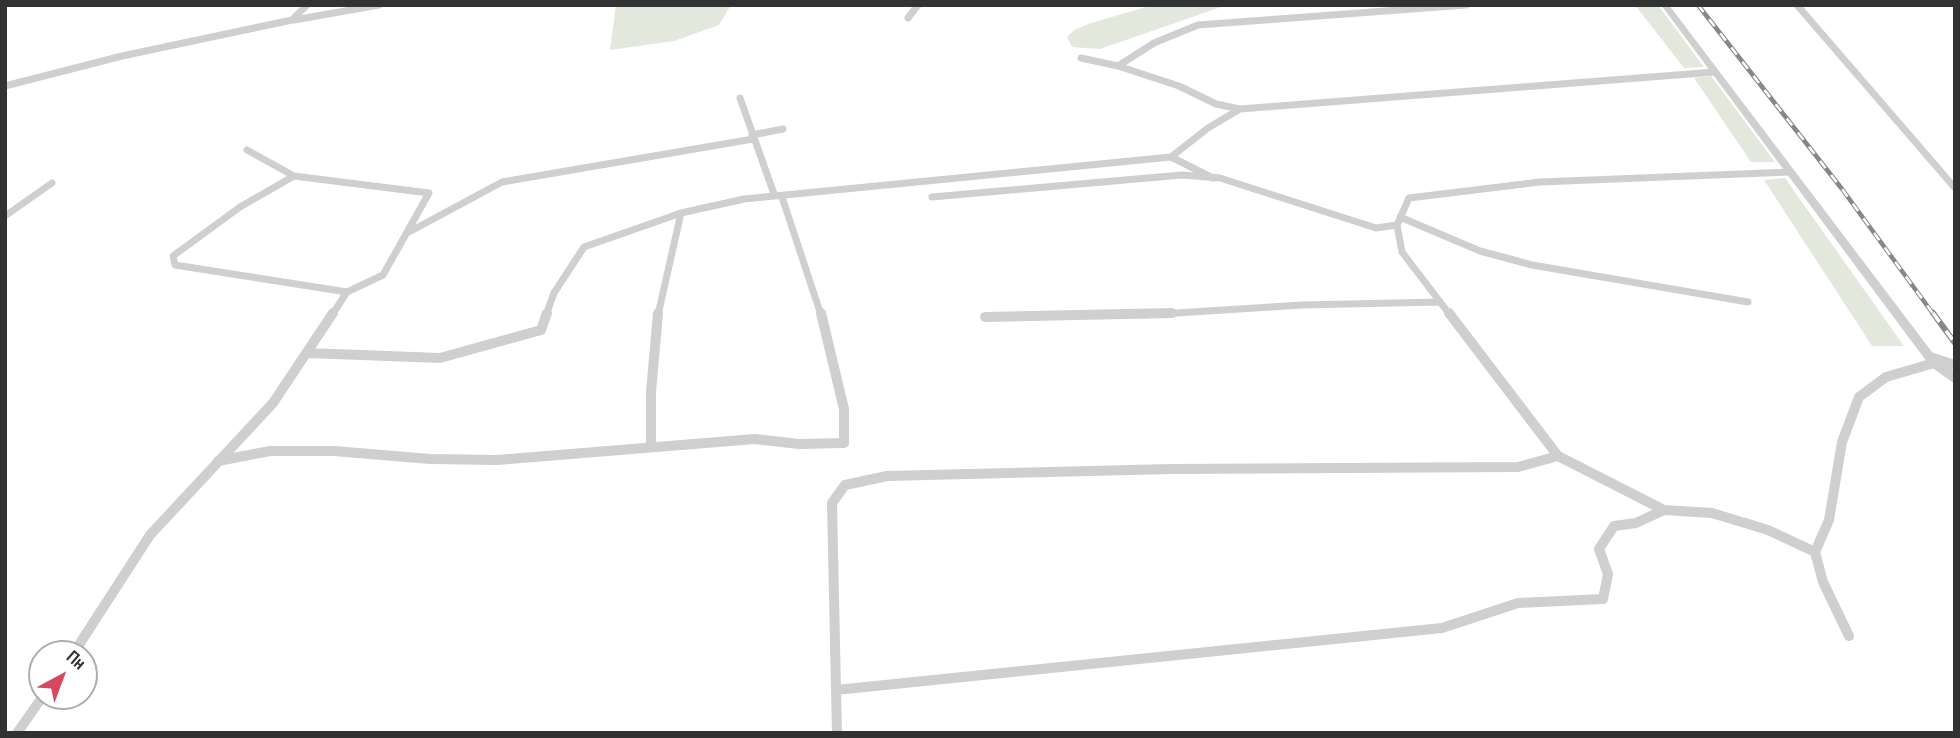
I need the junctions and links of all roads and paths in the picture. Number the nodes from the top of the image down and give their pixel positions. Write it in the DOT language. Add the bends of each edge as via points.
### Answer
graph roads {
  1 [pos="307,5"];
  2 [pos="379,5"];
  3 [pos="918,5"];
  4 [pos="1466,5"];
  5 [pos="1665,5"];
  6 [pos="1797,5"];
  7 [pos="908,18"];
  8 [pos="292,20"];
  9 [pos="1081,58"];
  10 [pos="1118,66"];
  11 [pos="1715,72"];
  12 [pos="5,86"];
  13 [pos="740,97"];
  14 [pos="1240,109"];
  15 [pos="783,129"];
  16 [pos="752,137"];
  17 [pos="247,150"];
  18 [pos="1171,157"];
  19 [pos="1790,172"];
  20 [pos="294,176"];
  21 [pos="1213,178"];
  22 [pos="52,183"];
  23 [pos="1955,188"];
  24 [pos="778,195"];
  25 [pos="932,197"];
  26 [pos="681,213"];
  27 [pos="5,216"];
  28 [pos="1398,221"];
  29 [pos="408,233"];
  30 [pos="347,292"];
  31 [pos="1440,302"];
  32 [pos="1748,302"];
  33 [pos="985,317"];
  34 [pos="308,354"];
  35 [pos="1931,360"];
  36 [pos="1955,365"];
  37 [pos="1955,378"];
  38 [pos="651,447"];
  39 [pos="1558,456"];
  40 [pos="217,461"];
  41 [pos="1664,510"];
  42 [pos="1815,552"];
  43 [pos="1849,636"];
  44 [pos="82,640"];
  45 [pos="836,690"];
  46 [pos="33,710"];
  47 [pos="17,733"];
  48 [pos="837,733"];
  1 -- 8 [label="street"];
  2 -- 8 [label="street"];
  3 -- 7 [label="street"];
  4 -- 10 [label="street" via="1198,25 1154,43"];
  5 -- 11 [label="street"];
  6 -- 23 [label="street"];
  8 -- 12 [label="street"];
  9 -- 10 [label="street"];
  10 -- 14 [label="street"];
  11 -- 14 [label="street"];
  11 -- 19 [label="street"];
  13 -- 16 [label="street"];
  14 -- 18 [label="street"];
  15 -- 16 [label="street"];
  16 -- 24 [label="street"];
  16 -- 29 [label="street" via="502,182"];
  17 -- 20 [label="street"];
  18 -- 21 [label="street"];
  18 -- 24 [label="street"];
  19 -- 28 [label="street" via="1540,182 1409,198"];
  19 -- 35 [label="street"];
  20 -- 29 [label="street" via="429,192"];
  20 -- 30 [label="street" via="173,256 175,265"];
  21 -- 25 [label="street" via="1169,176"];
  21 -- 28 [label="street" via="1376,228"];
  22 -- 27 [label="street"];
  24 -- 26 [label="street"];
  24 -- 38 [label="street" via="826,328 844,409 844,443 755,439"];
  26 -- 34 [label="street" via="584,247 554,293 541,330 440,358"];
  26 -- 38 [label="street" via="659,304"];
  28 -- 31 [label="street" via="1402,251"];
  28 -- 32 [label="street" via="1532,265"];
  29 -- 30 [label="street" via="383,275"];
  30 -- 34 [label="street"];
  31 -- 33 [label="street" via="1130,316"];
  31 -- 39 [label="street"];
  34 -- 40 [label="street" via="273,403"];
  35 -- 36 [label="street"];
  35 -- 37 [label="street"];
  35 -- 42 [label="street" via="1886,377 1859,397 1842,442 1829,520"];
  38 -- 40 [label="street" via="497,460 270,451"];
  39 -- 41 [label="street"];
  39 -- 45 [label="street" via="1518,467 887,476 845,485 832,503"];
  40 -- 44 [label="street" via="150,535"];
  41 -- 42 [label="street" via="1712,513 1768,530"];
  41 -- 45 [label="street" via="1636,523 1614,526 1599,549 1608,574 1603,599 1518,603 1442,628"];
  42 -- 43 [label="street" via="1823,582"];
  45 -- 48 [label="street"];
  46 -- 47 [label="street"];
}
